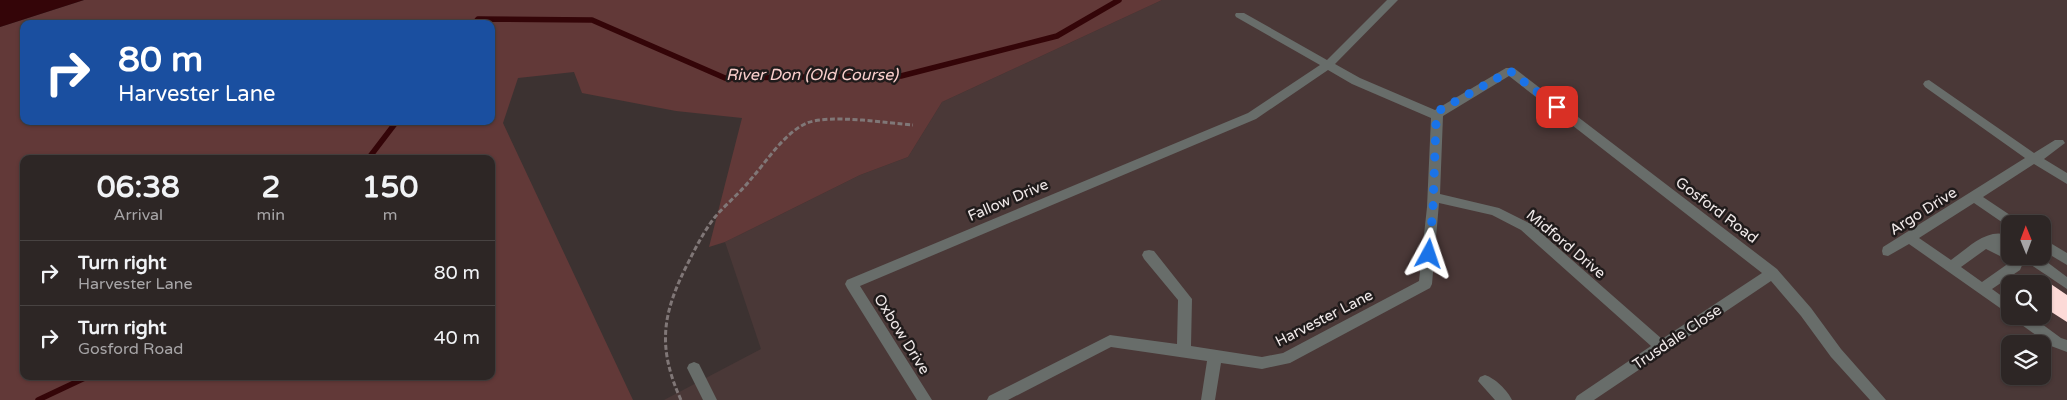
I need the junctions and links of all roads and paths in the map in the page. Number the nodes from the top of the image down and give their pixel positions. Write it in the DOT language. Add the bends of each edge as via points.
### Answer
graph roads {
  1 [pos="1393,0"];
  2 [pos="1240,15"];
  3 [pos="1328,65"];
  4 [pos="1929,84"];
  5 [pos="1436,116"];
  6 [pos="913,125"];
  7 [pos="2059,143"];
  8 [pos="2033,160"];
  9 [pos="2067,179"];
  10 [pos="1433,197"];
  11 [pos="1974,197"];
  12 [pos="2001,215"];
  13 [pos="1910,238"];
  14 [pos="2001,238"];
  15 [pos="1984,243"];
  16 [pos="2051,249"];
  17 [pos="2001,250"];
  18 [pos="1888,252"];
  19 [pos="1149,255"];
  20 [pos="2067,260"];
  21 [pos="2014,265"];
  22 [pos="2041,265"];
  23 [pos="1951,267"];
  24 [pos="1772,273"];
  25 [pos="852,284"];
  26 [pos="2067,284"];
  27 [pos="1981,289"];
  28 [pos="2001,303"];
  29 [pos="2032,325"];
  30 [pos="2067,346"];
  31 [pos="1662,347"];
  32 [pos="1184,350"];
  33 [pos="1216,355"];
  34 [pos="694,368"];
  35 [pos="1485,381"];
  36 [pos="681,400"];
  37 [pos="710,400"];
  38 [pos="925,400"];
  39 [pos="994,400"];
  40 [pos="1208,400"];
  41 [pos="1505,400"];
  42 [pos="1582,400"];
  43 [pos="1879,400"];
  1 -- 3 [label="street, Fallow Drive"];
  2 -- 3 [label="street"];
  3 -- 5 [label="street" via="1356,81"];
  3 -- 25 [label="street, Fallow Drive" via="1252,116"];
  4 -- 8 [label="street"];
  5 -- 10 [label="street, Harvester Lane"];
  5 -- 24 [label="street, Gosford Road" via="1440,110 1510,71"];
  6 -- 36 [label="path" via="831,120 809,123 794,132 714,218 680,279 666,318 667,361"];
  7 -- 8 [label="street, Argo Drive"];
  8 -- 9 [label="street"];
  8 -- 11 [label="street, Argo Drive"];
  10 -- 31 [label="street, Midford Drive" via="1495,211 1526,227"];
  10 -- 33 [label="street, Harvester Lane" via="1425,284 1285,359 1262,363"];
  11 -- 12 [label="street, Argo Drive"];
  11 -- 13 [label="street, Argo Drive"];
  13 -- 18 [label="street, Argo Drive"];
  13 -- 23 [label="street"];
  14 -- 15 [label="street" via="1993,237"];
  15 -- 17 [label="street"];
  15 -- 23 [label="street"];
  16 -- 20 [label="street"];
  19 -- 32 [label="street" via="1185,300"];
  21 -- 27 [label="street"];
  22 -- 26 [label="street"];
  23 -- 27 [label="street"];
  24 -- 31 [label="street, Trusdale Close"];
  24 -- 43 [label="street, Gosford Road" via="1842,360"];
  25 -- 38 [label="street, Oxbow Drive"];
  27 -- 28 [label="street"];
  29 -- 30 [label="street"];
  31 -- 42 [label="street, Trusdale Close"];
  32 -- 33 [label="street, Harvester Lane"];
  32 -- 39 [label="street, Harvester Lane" via="1110,341"];
  33 -- 40 [label="street"];
  34 -- 37 [label="street"];
  35 -- 41 [label="street"];
}
